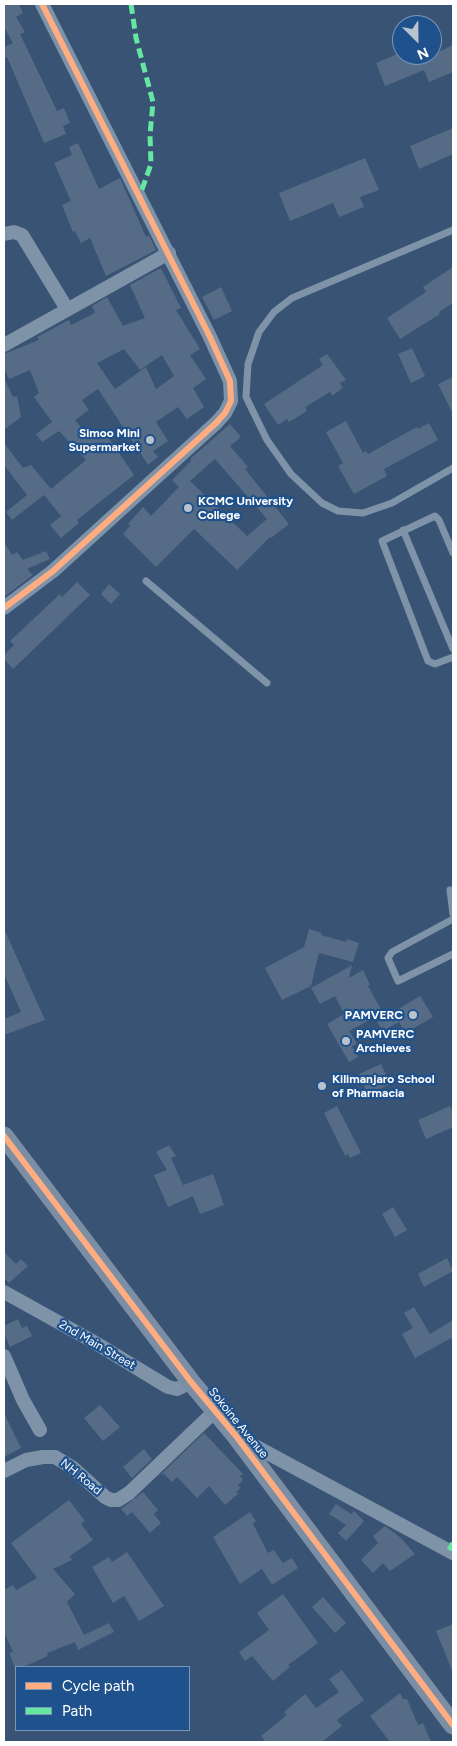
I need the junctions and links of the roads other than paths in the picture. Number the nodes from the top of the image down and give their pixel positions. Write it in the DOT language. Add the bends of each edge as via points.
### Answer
graph roads {
  1 [pos="42,4"];
  2 [pos="453,230"];
  3 [pos="4,234"];
  4 [pos="169,253"];
  5 [pos="67,309"];
  6 [pos="4,345"];
  7 [pos="453,468"];
  8 [pos="403,530"];
  9 [pos="453,553"];
  10 [pos="146,582"];
  11 [pos="4,608"];
  12 [pos="453,649"];
  13 [pos="453,657"];
  14 [pos="267,683"];
  15 [pos="450,890"];
  16 [pos="453,914"];
  17 [pos="453,919"];
  18 [pos="453,954"];
  19 [pos="4,1136"];
  20 [pos="4,1292"];
  21 [pos="4,1356"];
  22 [pos="191,1382"];
  23 [pos="215,1411"];
  24 [pos="40,1430"];
  25 [pos="236,1436"];
  26 [pos="4,1471"];
  27 [pos="453,1553"];
  28 [pos="453,1725"];
  1 -- 4 [label="street"];
  2 -- 7 [label="lane" via="292,298 274,312 260,332 248,364 246,397 267,440 291,474 322,503 338,511 363,513 380,508"];
  3 -- 5 [label="street" via="14,232 22,235"];
  4 -- 5 [label="street"];
  4 -- 11 [label="street" via="230,381 231,401 225,413 53,571"];
  5 -- 6 [label="street"];
  8 -- 9 [label="lane" via="435,516"];
  8 -- 12 [label="lane"];
  8 -- 13 [label="lane" via="384,538 382,545 428,661 435,664"];
  10 -- 14 [label="lane"];
  15 -- 16 [label="lane"];
  17 -- 18 [label="lane" via="392,952 388,958 398,981"];
  19 -- 22 [label="street, Sokoine Avenue"];
  20 -- 22 [label="street, 2nd Main Street" via="168,1387 177,1389"];
  21 -- 24 [label="street" via="16,1387"];
  22 -- 23 [label="street, Sokoine Avenue"];
  23 -- 25 [label="street, Sokoine Avenue"];
  23 -- 26 [label="street, NH Road" via="130,1493 118,1500 105,1497 73,1468 55,1457 26,1460"];
  25 -- 27 [label="street"];
  25 -- 28 [label="street, Sokoine Avenue"];
}
